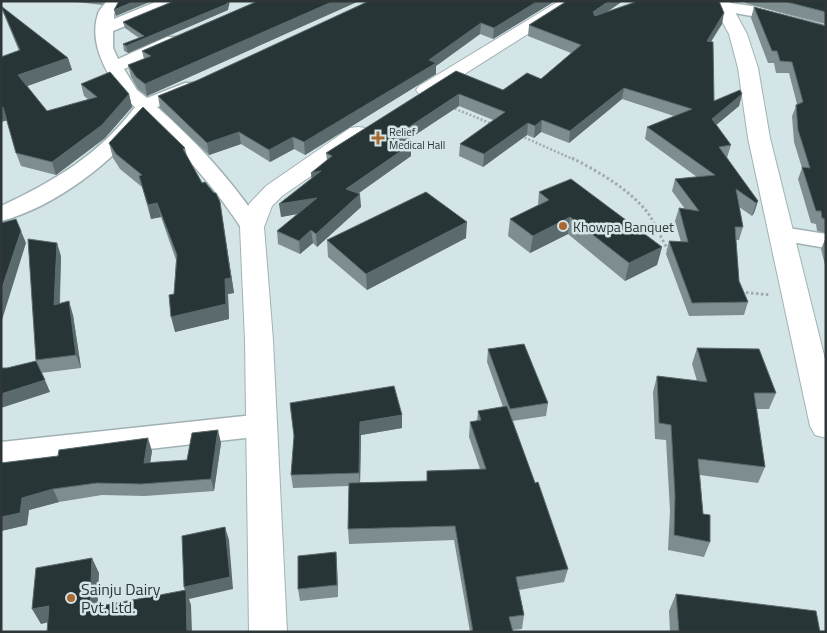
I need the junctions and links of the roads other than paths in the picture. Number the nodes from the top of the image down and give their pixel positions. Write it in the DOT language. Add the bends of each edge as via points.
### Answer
graph roads {
  1 [pos="115,1"];
  2 [pos="173,1"];
  3 [pos="572,1"];
  4 [pos="722,4"];
  5 [pos="106,28"];
  6 [pos="826,31"];
  7 [pos="186,36"];
  8 [pos="114,67"];
  9 [pos="210,78"];
  10 [pos="411,100"];
  11 [pos="146,105"];
  12 [pos="378,121"];
  13 [pos="1,214"];
  14 [pos="252,227"];
  15 [pos="782,234"];
  16 [pos="826,241"];
  17 [pos="262,425"];
  18 [pos="826,426"];
  19 [pos="1,454"];
  20 [pos="268,632"];
  1 -- 5 [label="street" via="106,14"];
  2 -- 5 [label="street"];
  3 -- 10 [label="main road"];
  4 -- 6 [label="street"];
  4 -- 15 [label="main road" via="738,34 748,68 759,138"];
  5 -- 8 [label="street" via="104,48"];
  7 -- 8 [label="street"];
  8 -- 11 [label="street" via="130,93"];
  9 -- 11 [label="street"];
  11 -- 13 [label="street" via="128,130 97,160 49,192"];
  11 -- 14 [label="street" via="186,142"];
  12 -- 14 [label="main road" via="274,190 261,204"];
  14 -- 17 [label="main road"];
  15 -- 16 [label="street"];
  15 -- 18 [label="main road"];
  17 -- 19 [label="street"];
  17 -- 20 [label="main road"];
}
